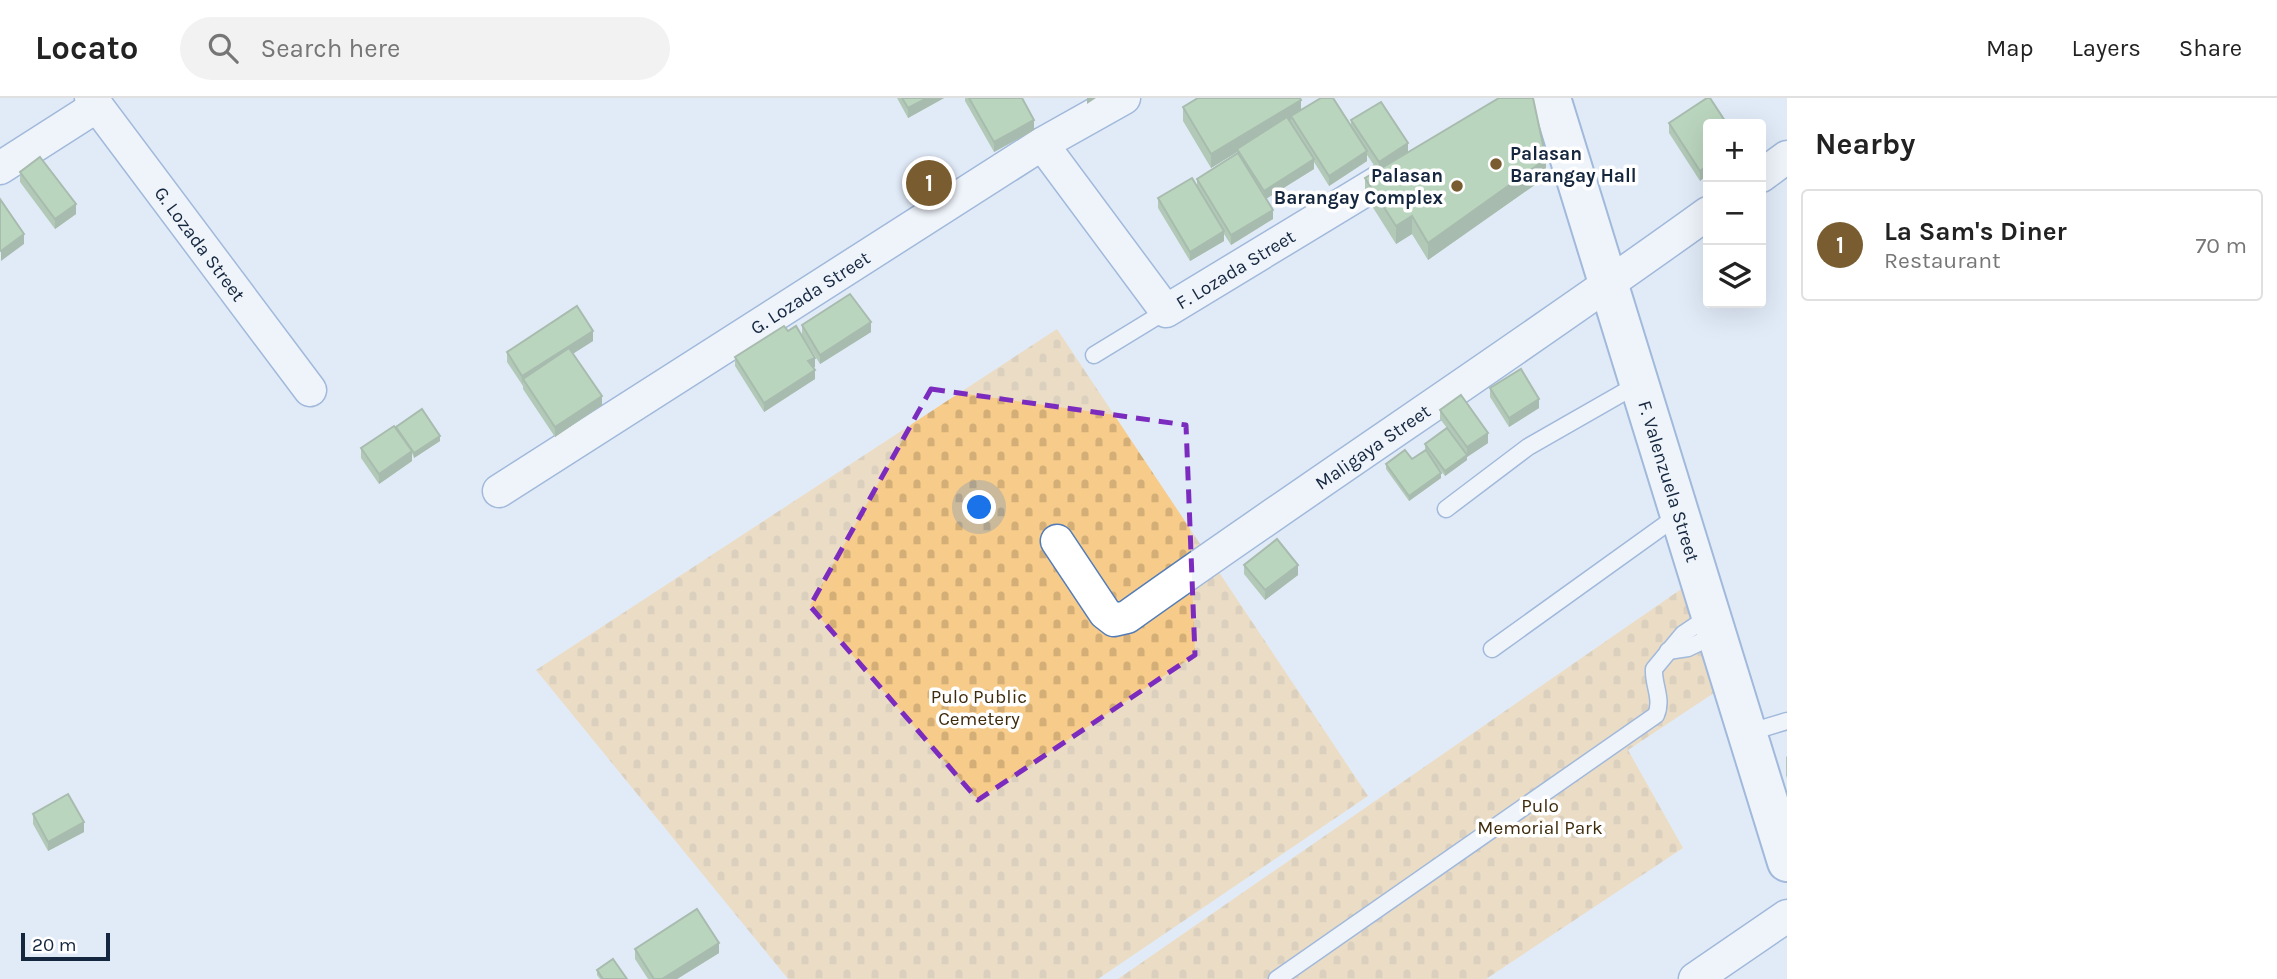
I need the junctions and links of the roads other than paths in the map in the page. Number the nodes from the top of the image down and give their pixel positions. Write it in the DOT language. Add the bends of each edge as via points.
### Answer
graph roads {
  1 [pos="1124,98"];
  2 [pos="1551,98"];
  3 [pos="94,102"];
  4 [pos="1042,144"];
  5 [pos="1424,155"];
  6 [pos="1787,157"];
  7 [pos="0,168"];
  8 [pos="1766,172"];
  9 [pos="1703,217"];
  10 [pos="1609,285"];
  11 [pos="1167,311"];
  12 [pos="1094,355"];
  13 [pos="1640,383"];
  14 [pos="310,390"];
  15 [pos="499,491"];
  16 [pos="1446,509"];
  17 [pos="1680,514"];
  18 [pos="1057,541"];
  19 [pos="1714,624"];
  20 [pos="1492,649"];
  21 [pos="1787,721"];
  22 [pos="1747,733"];
  23 [pos="1787,862"];
  24 [pos="1787,916"];
  25 [pos="1277,979"];
  26 [pos="1695,979"];
  1 -- 4 [label="street, G. Lozada Street"];
  2 -- 10 [label="street, F. Valenzuela Street"];
  3 -- 7 [label="street"];
  3 -- 14 [label="street, G. Lozada Street"];
  4 -- 11 [label="street, F. Lozada Street"];
  4 -- 15 [label="street, G. Lozada Street"];
  5 -- 11 [label="street, F. Lozada Street"];
  6 -- 8 [label="street"];
  9 -- 10 [label="street, Maligaya Street"];
  10 -- 13 [label="street, F. Valenzuela Street"];
  10 -- 18 [label="street, Maligaya Street" via="1127,617 1114,620 1105,613"];
  11 -- 12 [label="lane"];
  13 -- 16 [label="lane" via="1528,447"];
  13 -- 17 [label="street, F. Valenzuela Street"];
  17 -- 19 [label="street, F. Valenzuela Street"];
  17 -- 20 [label="lane"];
  19 -- 22 [label="street, F. Valenzuela Street"];
  19 -- 25 [label="lane" via="1683,634 1654,669 1660,699 1656,715"];
  21 -- 22 [label="lane"];
  22 -- 23 [label="street, F. Valenzuela Street"];
  24 -- 26 [label="street"];
}
